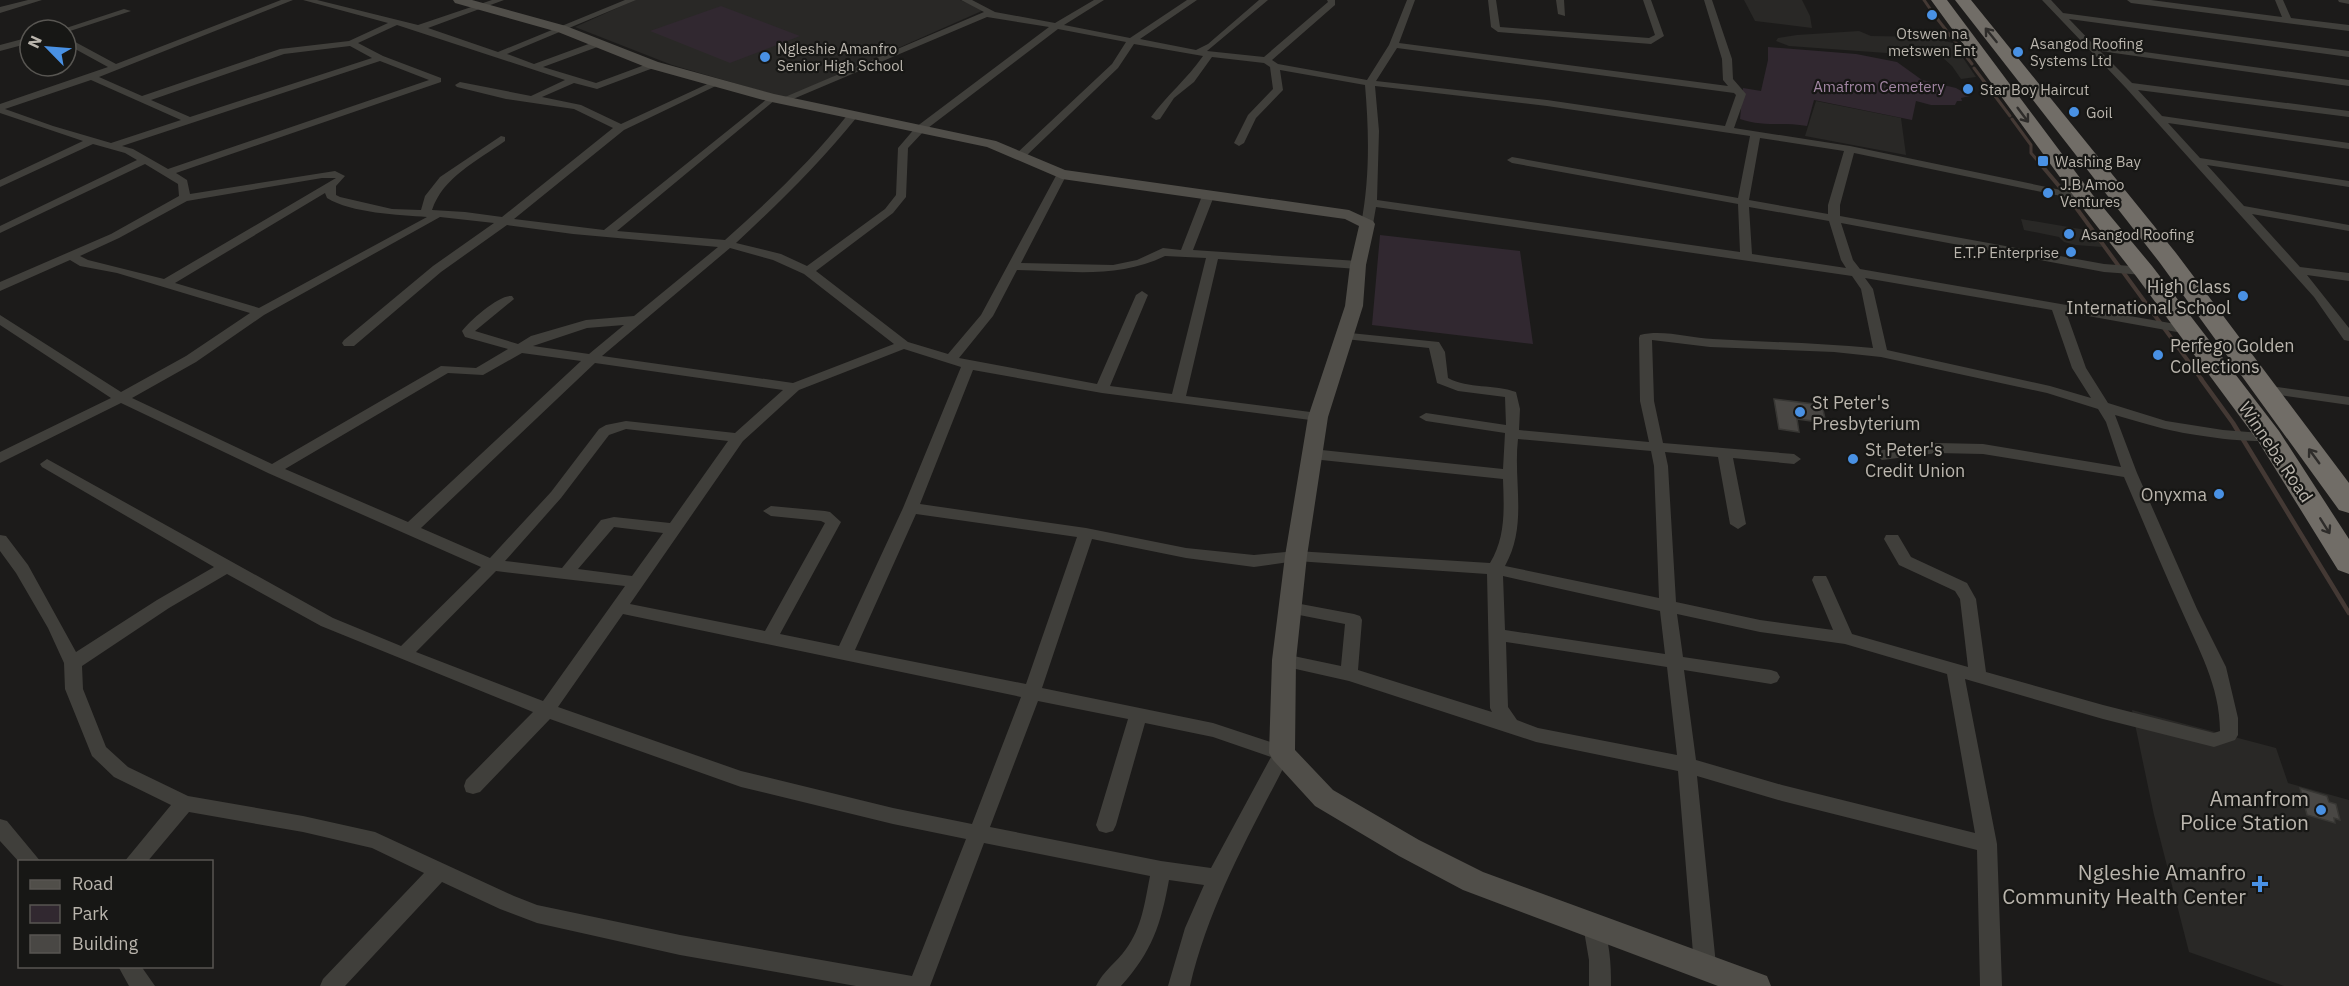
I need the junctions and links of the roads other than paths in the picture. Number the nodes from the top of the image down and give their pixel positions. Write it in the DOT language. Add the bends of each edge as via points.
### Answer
graph roads {
  1 [pos="38,0"];
  2 [pos="289,0"];
  3 [pos="307,0"];
  4 [pos="459,0"];
  5 [pos="500,0"];
  6 [pos="632,0"];
  7 [pos="965,0"];
  8 [pos="1100,0"];
  9 [pos="1193,0"];
  10 [pos="1264,0"];
  11 [pos="1331,0"];
  12 [pos="1411,0"];
  13 [pos="1492,0"];
  14 [pos="1560,0"];
  15 [pos="1647,0"];
  16 [pos="1708,0"];
  17 [pos="1939,0"];
  18 [pos="1963,0"];
  19 [pos="2046,0"];
  20 [pos="2131,0"];
  21 [pos="2198,0"];
  22 [pos="2279,0"];
  23 [pos="2342,0"];
  24 [pos="2349,1"];
  25 [pos="482,6"];
  26 [pos="2203,9"];
  27 [pos="0,10"];
  28 [pos="127,11"];
  29 [pos="992,14"];
  30 [pos="1562,14"];
  31 [pos="2060,15"];
  32 [pos="2288,20"];
  33 [pos="395,23"];
  34 [pos="1058,25"];
  35 [pos="78,26"];
  36 [pos="419,28"];
  37 [pos="2349,28"];
  38 [pos="562,29"];
  39 [pos="1131,40"];
  40 [pos="18,43"];
  41 [pos="351,43"];
  42 [pos="597,44"];
  43 [pos="1394,45"];
  44 [pos="78,47"];
  45 [pos="2092,47"];
  46 [pos="0,48"];
  47 [pos="1197,53"];
  48 [pos="500,54"];
  49 [pos="2349,54"];
  50 [pos="1209,55"];
  51 [pos="380,58"];
  52 [pos="1981,59"];
  53 [pos="2011,60"];
  54 [pos="1271,63"];
  55 [pos="653,64"];
  56 [pos="536,66"];
  57 [pos="115,67"];
  58 [pos="91,77"];
  59 [pos="573,80"];
  60 [pos="717,83"];
  61 [pos="1370,83"];
  62 [pos="2349,83"];
  63 [pos="460,85"];
  64 [pos="2129,86"];
  65 [pos="1737,90"];
  66 [pos="533,98"];
  67 [pos="143,99"];
  68 [pos="777,99"];
  69 [pos="0,109"];
  70 [pos="2349,114"];
  71 [pos="853,115"];
  72 [pos="1156,117"];
  73 [pos="2160,119"];
  74 [pos="189,120"];
  75 [pos="620,128"];
  76 [pos="920,129"];
  77 [pos="1729,129"];
  78 [pos="1756,134"];
  79 [pos="501,139"];
  80 [pos="91,141"];
  81 [pos="1239,143"];
  82 [pos="114,145"];
  83 [pos="2349,146"];
  84 [pos="1850,149"];
  85 [pos="1021,155"];
  86 [pos="145,160"];
  87 [pos="1512,160"];
  88 [pos="2195,160"];
  89 [pos="169,172"];
  90 [pos="1062,174"];
  91 [pos="0,184"];
  92 [pos="2349,184"];
  93 [pos="330,185"];
  94 [pos="1208,196"];
  95 [pos="184,198"];
  96 [pos="2085,198"];
  97 [pos="1743,202"];
  98 [pos="1371,203"];
  99 [pos="2241,209"];
  100 [pos="442,213"];
  101 [pos="425,214"];
  102 [pos="1834,219"];
  103 [pos="503,222"];
  104 [pos="1367,224"];
  105 [pos="2349,228"];
  106 [pos="0,230"];
  107 [pos="608,234"];
  108 [pos="728,244"];
  109 [pos="1186,253"];
  110 [pos="1213,255"];
  111 [pos="1746,255"];
  112 [pos="71,256"];
  113 [pos="1358,265"];
  114 [pos="1014,266"];
  115 [pos="2296,270"];
  116 [pos="807,271"];
  117 [pos="2144,271"];
  118 [pos="1856,272"];
  119 [pos="2349,278"];
  120 [pos="165,284"];
  121 [pos="0,287"];
  122 [pos="1142,295"];
  123 [pos="508,300"];
  124 [pos="2058,308"];
  125 [pos="260,312"];
  126 [pos="0,320"];
  127 [pos="636,320"];
  128 [pos="2191,334"];
  129 [pos="1345,335"];
  130 [pos="2349,337"];
  131 [pos="349,343"];
  132 [pos="2231,343"];
  133 [pos="903,345"];
  134 [pos="517,348"];
  135 [pos="1881,353"];
  136 [pos="591,359"];
  137 [pos="950,360"];
  138 [pos="968,365"];
  139 [pos="794,387"];
  140 [pos="1102,389"];
  141 [pos="2263,389"];
  142 [pos="121,398"];
  143 [pos="1178,399"];
  144 [pos="2349,401"];
  145 [pos="2102,404"];
  146 [pos="1318,417"];
  147 [pos="1426,417"];
  148 [pos="1512,432"];
  149 [pos="2269,437"];
  150 [pos="738,438"];
  151 [pos="1659,447"];
  152 [pos="1725,453"];
  153 [pos="1312,454"];
  154 [pos="1882,455"];
  155 [pos="0,458"];
  156 [pos="1794,459"];
  157 [pos="47,464"];
  158 [pos="273,470"];
  159 [pos="2130,473"];
  160 [pos="1511,475"];
  161 [pos="2349,503"];
  162 [pos="911,508"];
  163 [pos="771,511"];
  164 [pos="1738,524"];
  165 [pos="673,529"];
  166 [pos="409,530"];
  167 [pos="1086,533"];
  168 [pos="1892,539"];
  169 [pos="0,540"];
  170 [pos="1296,556"];
  171 [pos="2349,563"];
  172 [pos="492,565"];
  173 [pos="227,567"];
  174 [pos="1496,569"];
  175 [pos="566,573"];
  176 [pos="1820,580"];
  177 [pos="636,582"];
  178 [pos="1668,605"];
  179 [pos="618,607"];
  180 [pos="1290,608"];
  181 [pos="1499,634"];
  182 [pos="1845,638"];
  183 [pos="769,639"];
  184 [pos="403,654"];
  185 [pos="844,655"];
  186 [pos="1284,660"];
  187 [pos="73,663"];
  188 [pos="1675,663"];
  189 [pos="1955,670"];
  190 [pos="1349,674"];
  191 [pos="1978,675"];
  192 [pos="1771,677"];
  193 [pos="1032,692"];
  194 [pos="546,711"];
  195 [pos="1138,715"];
  196 [pos="1511,725"];
  197 [pos="1282,753"];
  198 [pos="1688,765"];
  199 [pos="473,786"];
  200 [pos="185,803"];
  201 [pos="1106,825"];
  202 [pos="0,827"];
  203 [pos="980,833"];
  204 [pos="1987,844"];
  205 [pos="30,860"];
  206 [pos="135,860"];
  207 [pos="1161,870"];
  208 [pos="438,872"];
  209 [pos="1218,878"];
  210 [pos="1593,925"];
  211 [pos="1705,965"];
  212 [pos="331,986"];
  213 [pos="913,986"];
  214 [pos="920,986"];
  215 [pos="1107,986"];
  216 [pos="1179,986"];
  217 [pos="1600,986"];
  218 [pos="1756,986"];
  219 [pos="1991,986"];
  1 -- 27 [label="street"];
  2 -- 57 [label="street"];
  3 -- 33 [label="street"];
  4 -- 25 [label="street"];
  5 -- 25 [label="street"];
  6 -- 38 [label="street"];
  7 -- 29 [label="street"];
  8 -- 34 [label="street"];
  9 -- 39 [label="street"];
  10 -- 47 [label="street" via="1211,46"];
  11 -- 54 [label="street"];
  12 -- 43 [label="street"];
  13 -- 15 [label="street" via="1498,29 1651,41 1660,36"];
  14 -- 30 [label="street"];
  16 -- 65 [label="street" via="1728,59 1728,80"];
  17 -- 52 [label="highway, Winneba Road"];
  53 -- 18 [label="highway, Winneba Road, one-way"];
  19 -- 31 [label="street"];
  20 -- 26 [label="street"];
  21 -- 26 [label="street"];
  22 -- 32 [label="street"];
  23 -- 24 [label="street"];
  25 -- 36 [label="street"];
  25 -- 38 [label="street"];
  26 -- 32 [label="street"];
  28 -- 35 [label="street"];
  29 -- 34 [label="street"];
  29 -- 68 [label="street"];
  31 -- 45 [label="street"];
  31 -- 49 [label="street"];
  32 -- 37 [label="street"];
  33 -- 36 [label="street"];
  33 -- 41 [label="street"];
  34 -- 39 [label="street"];
  34 -- 76 [label="street"];
  36 -- 48 [label="street"];
  38 -- 42 [label="street"];
  38 -- 48 [label="street"];
  39 -- 47 [label="street"];
  39 -- 85 [label="street" via="1115,66"];
  40 -- 46 [label="street"];
  41 -- 51 [label="street"];
  41 -- 67 [label="street" via="283,51"];
  42 -- 55 [label="street"];
  42 -- 56 [label="street"];
  43 -- 61 [label="street"];
  43 -- 65 [label="street"];
  44 -- 57 [label="street"];
  45 -- 62 [label="street"];
  45 -- 64 [label="street"];
  47 -- 50 [label="street"];
  48 -- 56 [label="street"];
  50 -- 54 [label="street"];
  50 -- 72 [label="street"];
  51 -- 74 [label="street"];
  51 -- 89 [label="street" via="438,80"];
  52 -- 53 [label="highway"];
  52 -- 96 [label="highway, Winneba Road, one-way"];
  53 -- 132 [label="highway, Winneba Road"];
  54 -- 61 [label="street"];
  54 -- 81 [label="street" via="1278,90 1252,117"];
  55 -- 59 [label="street" via="597,86"];
  55 -- 60 [label="street"];
  56 -- 59 [label="street"];
  57 -- 58 [label="street"];
  58 -- 67 [label="street"];
  58 -- 69 [label="street"];
  59 -- 66 [label="street"];
  60 -- 68 [label="street"];
  60 -- 75 [label="street"];
  61 -- 77 [label="street"];
  61 -- 98 [label="street" via="1374,131"];
  63 -- 66 [label="street" via="504,96"];
  64 -- 70 [label="street"];
  64 -- 73 [label="street"];
  65 -- 77 [label="street" via="1740,99"];
  66 -- 75 [label="street" via="575,105"];
  67 -- 74 [label="street"];
  68 -- 71 [label="street"];
  68 -- 107 [label="street"];
  69 -- 80 [label="street"];
  71 -- 76 [label="street"];
  71 -- 108 [label="street" via="824,151"];
  73 -- 83 [label="street"];
  73 -- 88 [label="street"];
  74 -- 82 [label="street"];
  75 -- 103 [label="street"];
  76 -- 85 [label="street" via="991,144"];
  76 -- 116 [label="street" via="903,148 902,195 889,211"];
  77 -- 78 [label="street"];
  78 -- 84 [label="street"];
  78 -- 97 [label="street"];
  79 -- 101 [label="street" via="444,179 430,196"];
  80 -- 82 [label="street"];
  80 -- 91 [label="street"];
  82 -- 86 [label="street"];
  84 -- 96 [label="street"];
  84 -- 102 [label="street" via="1834,205"];
  85 -- 90 [label="street"];
  86 -- 89 [label="street"];
  86 -- 106 [label="street"];
  87 -- 97 [label="street"];
  88 -- 92 [label="street"];
  88 -- 99 [label="street"];
  89 -- 95 [label="street" via="183,183"];
  90 -- 94 [label="street"];
  90 -- 114 [label="street"];
  93 -- 95 [label="street" via="340,176 322,175"];
  93 -- 101 [label="street" via="336,199 392,212"];
  93 -- 120 [label="street"];
  94 -- 104 [label="street" via="1348,215"];
  94 -- 109 [label="street"];
  95 -- 112 [label="street"];
  96 -- 117 [label="highway, Winneba Road"];
  97 -- 102 [label="street"];
  97 -- 111 [label="street"];
  98 -- 104 [label="street"];
  98 -- 111 [label="street"];
  99 -- 105 [label="street"];
  99 -- 115 [label="street"];
  100 -- 101 [label="street"];
  100 -- 103 [label="street"];
  100 -- 125 [label="street"];
  102 -- 117 [label="street" via="2104,268"];
  102 -- 118 [label="street" via="1847,260"];
  103 -- 107 [label="street"];
  103 -- 131 [label="street" via="437,269"];
  104 -- 113 [label="street"];
  107 -- 108 [label="street"];
  108 -- 116 [label="street" via="777,257"];
  108 -- 127 [label="street"];
  109 -- 110 [label="street"];
  109 -- 114 [label="street" via="1163,252 1141,263 1113,269"];
  110 -- 113 [label="street"];
  110 -- 143 [label="street"];
  111 -- 118 [label="street"];
  112 -- 120 [label="street"];
  112 -- 121 [label="street"];
  113 -- 129 [label="street" via="1354,306"];
  114 -- 137 [label="street" via="987,316"];
  115 -- 119 [label="street"];
  115 -- 130 [label="street"];
  116 -- 133 [label="street"];
  117 -- 128 [label="highway, Winneba Road"];
  118 -- 124 [label="street"];
  118 -- 135 [label="street" via="1867,289"];
  120 -- 125 [label="street"];
  122 -- 140 [label="street"];
  123 -- 134 [label="street" via="468,331"];
  124 -- 128 [label="street"];
  124 -- 145 [label="street" via="2079,368"];
  125 -- 142 [label="street" via="191,359"];
  126 -- 142 [label="street"];
  127 -- 134 [label="street" via="586,324"];
  127 -- 136 [label="street"];
  128 -- 132 [label="highway"];
  128 -- 149 [label="highway, Winneba Road"];
  129 -- 146 [label="street"];
  129 -- 148 [label="street" via="1434,345 1442,380 1449,386 1501,390 1511,395"];
  132 -- 141 [label="highway, Winneba Road"];
  133 -- 137 [label="street"];
  133 -- 139 [label="street"];
  134 -- 136 [label="street"];
  134 -- 158 [label="street" via="478,372 446,369"];
  135 -- 145 [label="street"];
  135 -- 151 [label="street" via="1645,338 1647,401"];
  136 -- 139 [label="street"];
  136 -- 166 [label="street"];
  137 -- 138 [label="street"];
  138 -- 140 [label="street"];
  138 -- 162 [label="street"];
  139 -- 150 [label="street"];
  140 -- 143 [label="street"];
  141 -- 144 [label="street"];
  161 -- 141 [label="highway, Winneba Road, one-way"];
  142 -- 155 [label="street"];
  142 -- 158 [label="street"];
  143 -- 146 [label="street"];
  145 -- 149 [label="street" via="2174,427"];
  145 -- 159 [label="street" via="2113,422"];
  146 -- 153 [label="street"];
  147 -- 148 [label="street"];
  148 -- 151 [label="street"];
  148 -- 160 [label="street"];
  149 -- 171 [label="highway, Winneba Road, one-way"];
  150 -- 165 [label="street"];
  150 -- 172 [label="street" via="626,425 611,428"];
  151 -- 152 [label="street"];
  151 -- 178 [label="street"];
  152 -- 156 [label="street"];
  152 -- 164 [label="street"];
  153 -- 160 [label="street"];
  153 -- 170 [label="street"];
  154 -- 159 [label="street" via="1937,448 1983,449"];
  157 -- 173 [label="street"];
  158 -- 166 [label="street"];
  159 -- 191 [label="street" via="2217,667 2229,735 2214,740"];
  160 -- 174 [label="street" via="1513,515 1503,559"];
  162 -- 167 [label="street"];
  162 -- 185 [label="street"];
  163 -- 183 [label="street" via="825,516 833,522"];
  165 -- 175 [label="street" via="606,524"];
  165 -- 177 [label="street"];
  166 -- 172 [label="street"];
  167 -- 170 [label="street" via="1186,553 1254,561"];
  167 -- 193 [label="street"];
  168 -- 191 [label="street" via="1905,561 1961,587 1968,599"];
  169 -- 187 [label="street" via="39,596"];
  170 -- 174 [label="street"];
  170 -- 180 [label="street"];
  172 -- 175 [label="street"];
  172 -- 184 [label="street"];
  173 -- 184 [label="street" via="327,622"];
  173 -- 187 [label="street"];
  174 -- 178 [label="street"];
  174 -- 181 [label="street"];
  175 -- 177 [label="street"];
  176 -- 182 [label="street"];
  177 -- 179 [label="street"];
  178 -- 182 [label="street" via="1760,626"];
  178 -- 188 [label="street"];
  179 -- 183 [label="street"];
  179 -- 194 [label="street"];
  180 -- 186 [label="street"];
  180 -- 190 [label="street" via="1354,620"];
  181 -- 188 [label="street"];
  181 -- 196 [label="street" via="1499,708"];
  182 -- 189 [label="street"];
  183 -- 185 [label="street"];
  184 -- 194 [label="street"];
  185 -- 193 [label="street"];
  186 -- 190 [label="street"];
  186 -- 197 [label="street"];
  187 -- 200 [label="street" via="74,689 99,751 121,772"];
  188 -- 192 [label="street"];
  188 -- 198 [label="street"];
  189 -- 191 [label="street"];
  189 -- 204 [label="street"];
  190 -- 196 [label="street"];
  193 -- 195 [label="street"];
  193 -- 203 [label="street"];
  194 -- 199 [label="street"];
  194 -- 203 [label="street" via="741,779"];
  195 -- 197 [label="street" via="1213,730"];
  195 -- 201 [label="street"];
  196 -- 198 [label="street" via="1536,735"];
  197 -- 209 [label="street"];
  197 -- 210 [label="street" via="1324,798 1409,848 1473,881"];
  198 -- 204 [label="street" via="1782,794"];
  198 -- 211 [label="street"];
  200 -- 206 [label="street"];
  200 -- 208 [label="street" via="375,840"];
  202 -- 205 [label="street"];
  203 -- 207 [label="street"];
  203 -- 214 [label="street"];
  204 -- 219 [label="street"];
  207 -- 209 [label="street"];
  207 -- 215 [label="street" via="1142,942"];
  208 -- 212 [label="street"];
  208 -- 213 [label="street" via="537,914 680,945"];
  209 -- 216 [label="street" via="1199,921"];
  210 -- 211 [label="street"];
  210 -- 217 [label="street"];
  211 -- 218 [label="street"];
}
